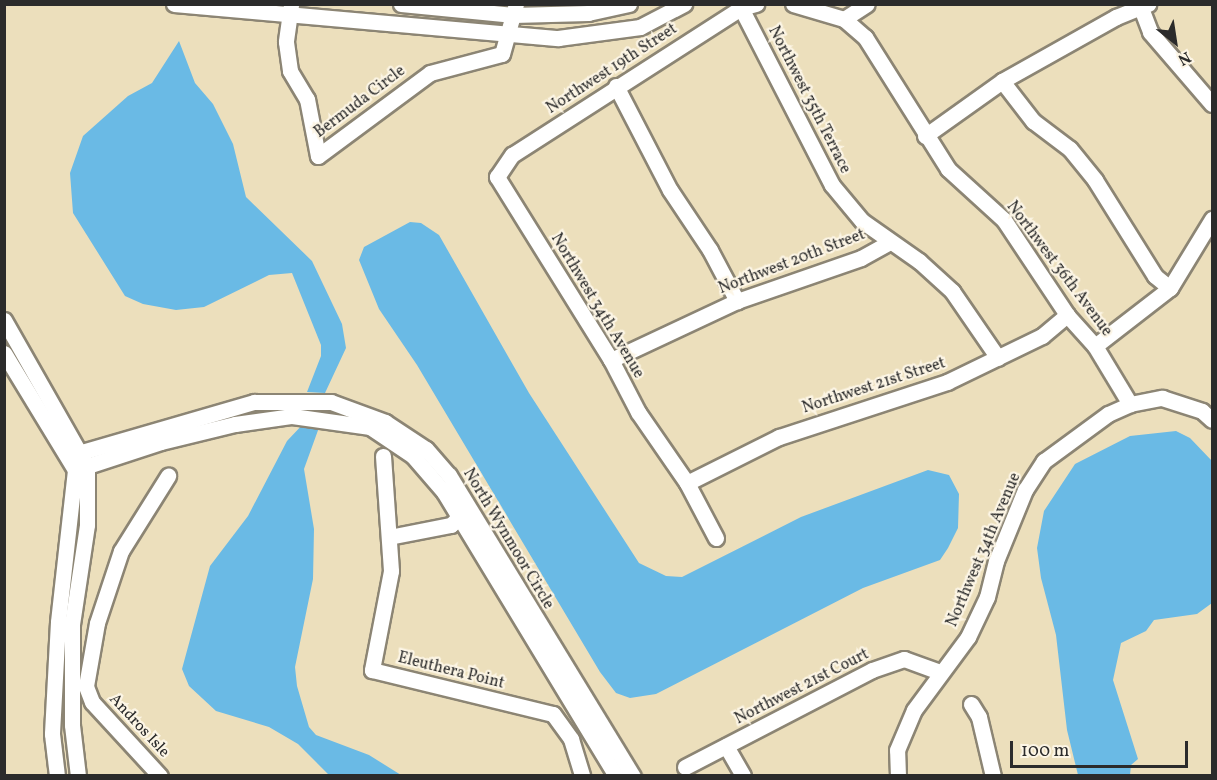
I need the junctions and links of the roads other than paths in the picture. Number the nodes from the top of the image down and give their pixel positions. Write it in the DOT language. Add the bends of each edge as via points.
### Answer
graph roads {
  1 [pos="174,4"];
  2 [pos="401,4"];
  3 [pos="629,4"];
  4 [pos="684,4"];
  5 [pos="793,4"];
  6 [pos="867,4"];
  7 [pos="749,6"];
  8 [pos="1145,6"];
  9 [pos="291,9"];
  10 [pos="514,10"];
  11 [pos="844,19"];
  12 [pos="508,33"];
  13 [pos="1002,81"];
  14 [pos="616,86"];
  15 [pos="1212,104"];
  16 [pos="925,136"];
  17 [pos="497,177"];
  18 [pos="1212,219"];
  19 [pos="888,243"];
  20 [pos="1170,288"];
  21 [pos="737,301"];
  22 [pos="1067,315"];
  23 [pos="4,320"];
  24 [pos="1095,346"];
  25 [pos="4,353"];
  26 [pos="998,358"];
  27 [pos="611,360"];
  28 [pos="1130,404"];
  29 [pos="1212,420"];
  30 [pos="383,456"];
  31 [pos="78,461"];
  32 [pos="168,476"];
  33 [pos="687,483"];
  34 [pos="464,512"];
  35 [pos="389,537"];
  36 [pos="716,538"];
  37 [pos="65,623"];
  38 [pos="95,630"];
  39 [pos="939,672"];
  40 [pos="971,704"];
  41 [pos="594,723"];
  42 [pos="571,739"];
  43 [pos="726,746"];
  44 [pos="685,767"];
  45 [pos="57,776"];
  46 [pos="78,776"];
  47 [pos="160,776"];
  48 [pos="582,776"];
  49 [pos="616,776"];
  50 [pos="633,776"];
  51 [pos="743,776"];
  52 [pos="898,776"];
  53 [pos="993,776"];
  1 -- 9 [label="street"];
  2 -- 10 [label="street"];
  3 -- 10 [label="street" via="588,13"];
  4 -- 12 [label="street" via="640,27 603,34 558,38"];
  5 -- 11 [label="street"];
  6 -- 11 [label="street"];
  7 -- 14 [label="street, Northwest 19th Street"];
  7 -- 19 [label="street, Northwest 35th Terrace" via="832,184 862,221"];
  8 -- 13 [label="street" via="1116,17"];
  8 -- 15 [label="street" via="1150,32"];
  9 -- 12 [label="street"];
  9 -- 12 [label="street, Bermuda Circle" via="286,42 290,71 307,99 318,156 430,73 502,54"];
  10 -- 12 [label="street, Bermuda Circle"];
  11 -- 16 [label="street, Northwest 36th Avenue" via="865,37"];
  13 -- 16 [label="street"];
  13 -- 20 [label="street" via="1033,121 1070,150 1095,180 1155,276"];
  14 -- 17 [label="street, Northwest 19th Street" via="512,155"];
  14 -- 21 [label="street" via="670,190 710,250"];
  16 -- 22 [label="street, Northwest 36th Avenue" via="948,169 1004,220"];
  17 -- 27 [label="street, Northwest 34th Avenue"];
  18 -- 20 [label="street"];
  19 -- 21 [label="street, Northwest 20th Street" via="861,258"];
  19 -- 26 [label="street, Northwest 35th Terrace" via="919,261 952,291"];
  20 -- 24 [label="street"];
  21 -- 27 [label="street, Northwest 20th Street"];
  22 -- 24 [label="street, Northwest 36th Avenue"];
  22 -- 26 [label="street, Northwest 21st Street" via="1042,336"];
  23 -- 31 [label="street"];
  24 -- 28 [label="street, Northwest 36th Avenue"];
  25 -- 31 [label="street"];
  26 -- 33 [label="street, Northwest 21st Street" via="946,382 780,437"];
  27 -- 33 [label="street, Northwest 34th Avenue" via="638,412"];
  28 -- 29 [label="street" via="1161,398 1202,411"];
  28 -- 39 [label="street, Northwest 34th Avenue" via="1083,430 1044,461 1025,490 996,561 987,597 968,637"];
  30 -- 35 [label="street, Eleuthera Point"];
  31 -- 34 [label="street, North Wynmoor Circle" via="235,424 292,416 328,419 370,427 413,456"];
  31 -- 34 [label="street, North Wynmoor Circle" via="254,402 331,402 385,422 426,449 449,475"];
  31 -- 37 [label="street"];
  32 -- 38 [label="street, Andros Isle" via="121,551"];
  33 -- 36 [label="street, Northwest 34th Avenue"];
  34 -- 35 [label="street" via="451,525"];
  34 -- 41 [label="street, North Wynmoor Circle" via="573,683"];
  35 -- 42 [label="street, Eleuthera Point" via="391,571 372,670 553,714"];
  37 -- 38 [label="street"];
  37 -- 45 [label="street" via="52,734"];
  37 -- 46 [label="street"];
  38 -- 47 [label="street, Andros Isle" via="86,686 92,702"];
  39 -- 43 [label="street, Northwest 21st Court" via="904,659 872,670"];
  39 -- 52 [label="street, Northwest 34th Avenue" via="914,710 897,750"];
  40 -- 53 [label="street" via="979,717"];
  41 -- 42 [label="street"];
  41 -- 49 [label="street, North Wynmoor Circle"];
  41 -- 50 [label="street, North Wynmoor Circle"];
  42 -- 48 [label="street, Eleuthera Point"];
  43 -- 44 [label="street, Northwest 21st Court"];
  43 -- 51 [label="street"];
}
